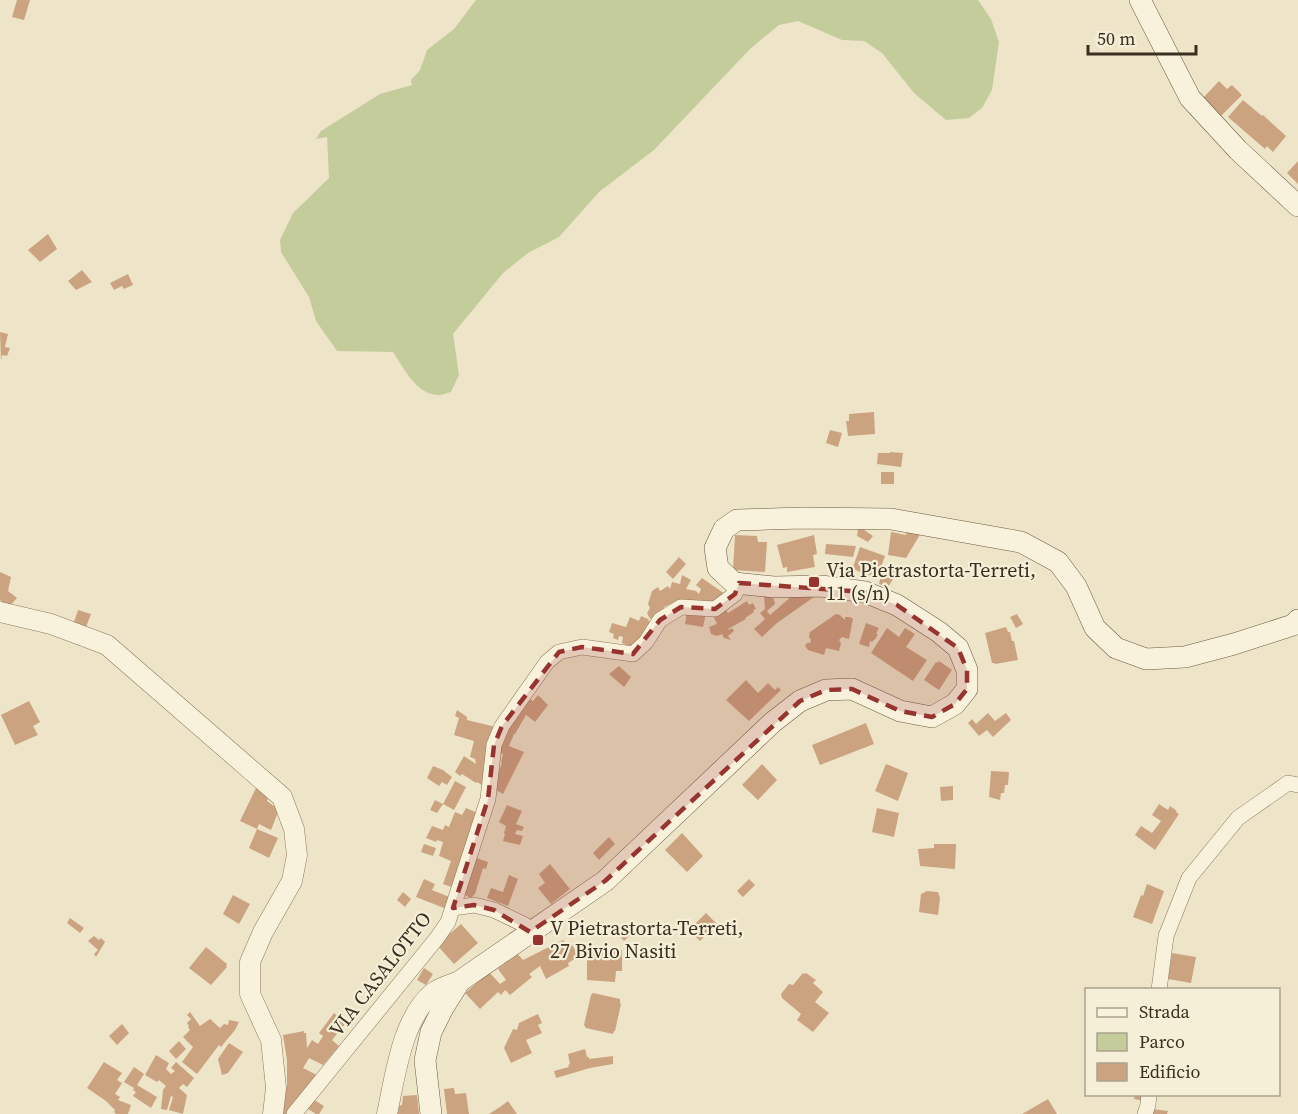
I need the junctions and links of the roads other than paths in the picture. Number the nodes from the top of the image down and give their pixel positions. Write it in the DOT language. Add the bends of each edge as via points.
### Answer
graph roads {
  1 [pos="1140,0"];
  2 [pos="1298,206"];
  3 [pos="739,583"];
  4 [pos="0,612"];
  5 [pos="1296,623"];
  6 [pos="1298,785"];
  7 [pos="453,908"];
  8 [pos="530,932"];
  9 [pos="460,981"];
  10 [pos="1159,988"];
  11 [pos="1149,1096"];
  12 [pos="273,1114"];
  13 [pos="294,1114"];
  14 [pos="387,1114"];
  15 [pos="431,1114"];
  16 [pos="1145,1114"];
  1 -- 2 [label="main road" via="1190,98"];
  3 -- 5 [label="main road" via="718,568 715,548 724,530 737,520 891,519 1021,542 1058,562 1076,586 1095,628 1116,648 1146,659 1185,657"];
  3 -- 7 [label="street, VIA CASALOTTO" via="735,594 716,609 681,607 660,620 633,654 582,647 559,652 547,662 502,726 494,745 488,799"];
  3 -- 8 [label="main road" via="865,592 897,605 958,648 967,670 967,689 955,704 932,717 900,711 852,689 826,690 800,701 605,881"];
  4 -- 12 [label="street" via="51,624 107,645 282,797 294,829 297,855 292,880 250,962 250,994 271,1040 276,1088"];
  6 -- 10 [label="street" via="1288,783 1238,818 1189,878 1166,936"];
  7 -- 8 [label="street" via="474,905 494,910 525,925"];
  7 -- 13 [label="street, VIA CASALOTTO" via="438,938"];
  8 -- 9 [label="main road"];
  9 -- 14 [label="street" via="435,992 418,1008 401,1049"];
  9 -- 15 [label="main road" via="431,1032 425,1060"];
  11 -- 16 [label="street"];
}
